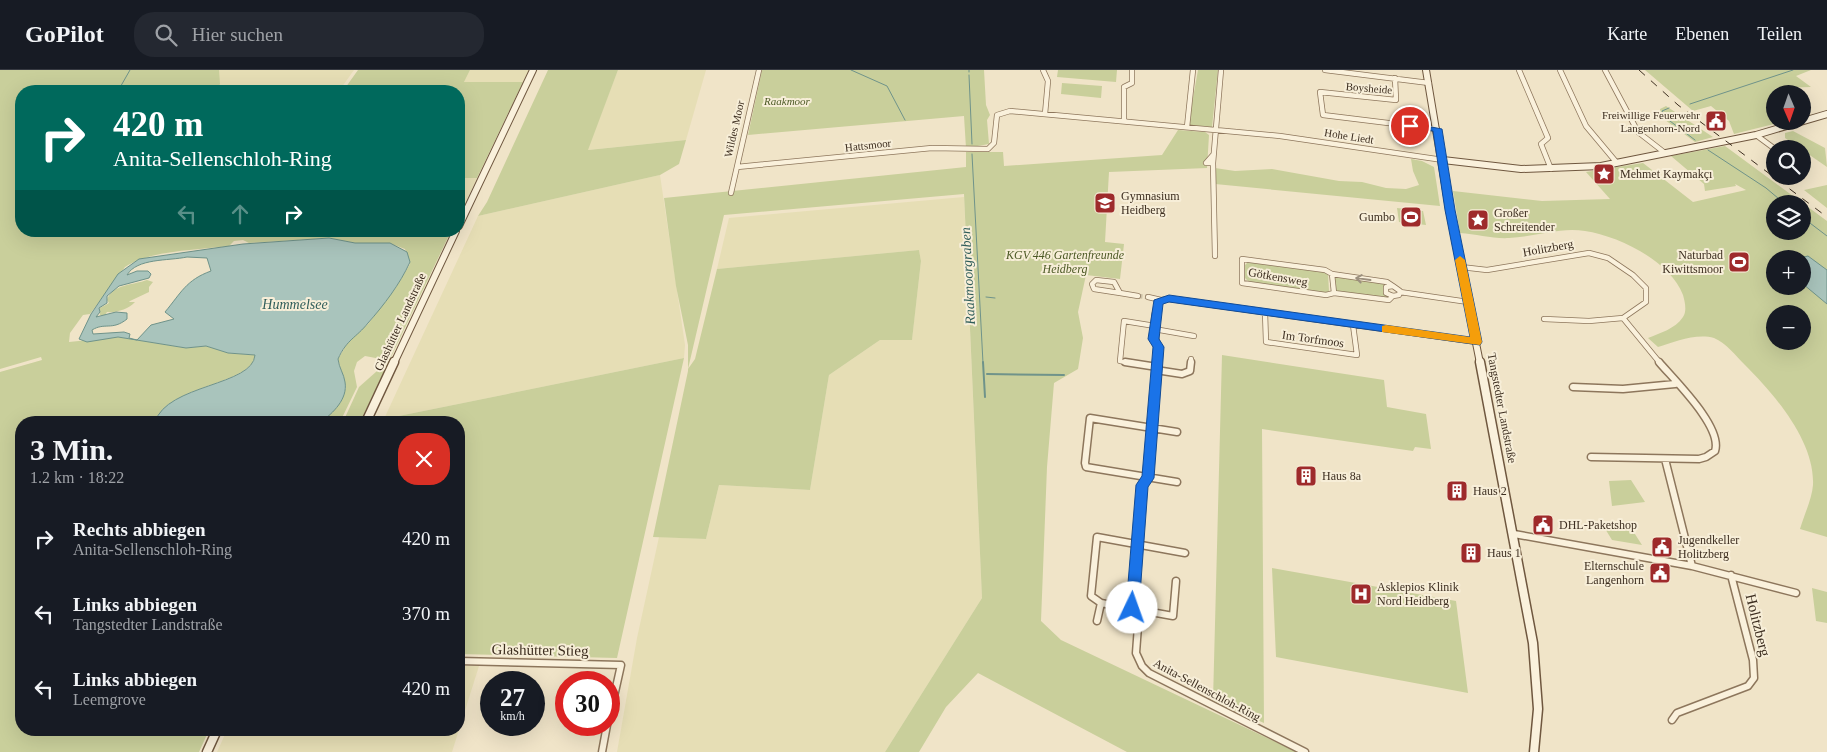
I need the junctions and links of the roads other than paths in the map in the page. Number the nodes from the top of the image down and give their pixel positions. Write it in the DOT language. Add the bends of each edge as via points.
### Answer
graph roads {
  1 [pos="533,70"];
  2 [pos="759,70"];
  3 [pos="1043,70"];
  4 [pos="1132,70"];
  5 [pos="1193,70"];
  6 [pos="1221,70"];
  7 [pos="1325,70"];
  8 [pos="1426,70"];
  9 [pos="1519,70"];
  10 [pos="1560,70"];
  11 [pos="1605,70"];
  12 [pos="1395,78"];
  13 [pos="1429,83"];
  14 [pos="1045,114"];
  15 [pos="1827,114"];
  16 [pos="1124,121"];
  17 [pos="1187,127"];
  18 [pos="1437,129"];
  19 [pos="1216,130"];
  20 [pos="1756,135"];
  21 [pos="995,140"];
  22 [pos="1766,142"];
  23 [pos="1665,153"];
  24 [pos="1443,160"];
  25 [pos="1617,163"];
  26 [pos="737,167"];
  27 [pos="1551,169"];
  28 [pos="731,193"];
  29 [pos="465,213"];
  30 [pos="453,237"];
  31 [pos="1215,256"];
  32 [pos="1461,267"];
  33 [pos="1332,274"];
  34 [pos="1393,286"];
  35 [pos="1334,292"];
  36 [pos="1400,292"];
  37 [pos="1120,293"];
  38 [pos="1138,296"];
  39 [pos="1393,296"];
  40 [pos="1148,297"];
  41 [pos="1161,300"];
  42 [pos="1468,302"];
  43 [pos="1265,312"];
  44 [pos="1623,318"];
  45 [pos="1544,319"];
  46 [pos="1353,324"];
  47 [pos="1154,328"];
  48 [pos="1194,336"];
  49 [pos="1476,342"];
  50 [pos="1191,359"];
  51 [pos="1157,369"];
  52 [pos="1675,384"];
  53 [pos="1573,387"];
  54 [pos="369,416"];
  55 [pos="1151,428"];
  56 [pos="1177,432"];
  57 [pos="1591,457"];
  58 [pos="1665,459"];
  59 [pos="1148,478"];
  60 [pos="1177,482"];
  61 [pos="1514,534"];
  62 [pos="1137,544"];
  63 [pos="1185,553"];
  64 [pos="1692,566"];
  65 [pos="1731,575"];
  66 [pos="1176,582"];
  67 [pos="1796,593"];
  68 [pos="1101,602"];
  69 [pos="1132,608"];
  70 [pos="1097,621"];
  71 [pos="465,661"];
  72 [pos="620,671"];
  73 [pos="1672,720"];
  74 [pos="214,736"];
  75 [pos="605,736"];
  76 [pos="207,752"];
  77 [pos="602,752"];
  78 [pos="1305,752"];
  79 [pos="1534,752"];
  1 -- 29 [label="street"];
  2 -- 26 [label="street, Wildes Moor"];
  3 -- 14 [label="street" via="1042,74 1048,81"];
  4 -- 16 [label="street" via="1132,83 1124,87"];
  5 -- 17 [label="street"];
  6 -- 19 [label="street"];
  7 -- 12 [label="street"];
  8 -- 13 [label="street, Tangstedter Landstraße"];
  9 -- 27 [label="street" via="1548,138 1541,144"];
  10 -- 25 [label="street" via="1586,126"];
  11 -- 23 [label="street" via="1638,132"];
  12 -- 13 [label="street"];
  12 -- 18 [label="street, Boysheide" via="1396,100 1320,92 1323,115"];
  13 -- 18 [label="street, Tangstedter Landstraße"];
  14 -- 16 [label="street, Hohe Liedt"];
  14 -- 21 [label="street, Hohe Liedt" via="1001,113 994,121"];
  15 -- 20 [label="street, Hohe Liedt"];
  16 -- 17 [label="street, Hohe Liedt"];
  17 -- 19 [label="street, Hohe Liedt"];
  18 -- 24 [label="street, Tangstedter Landstraße"];
  19 -- 24 [label="street, Hohe Liedt"];
  19 -- 31 [label="street" via="1213,154"];
  20 -- 22 [label="street"];
  20 -- 23 [label="street, Hohe Liedt"];
  21 -- 26 [label="street, Hattsmoor" via="992,147 983,150 932,148"];
  23 -- 25 [label="street, Hohe Liedt"];
  24 -- 27 [label="street, Hohe Liedt"];
  24 -- 32 [label="street, Tangstedter Landstraße"];
  25 -- 27 [label="street, Hohe Liedt"];
  26 -- 28 [label="street, Wildes Moor"];
  30 -- 54 [label="street, Glashütter Landstraße"];
  32 -- 42 [label="street, Tangstedter Landstraße"];
  32 -- 44 [label="street, Holitzberg" via="1487,270 1578,253 1599,255 1633,275 1646,288 1646,302"];
  34 -- 33 [label="street, Götkensweg, one-way" via="1387,282"];
  33 -- 35 [label="street"];
  33 -- 35 [label="street, Götkensweg" via="1326,270 1242,259 1242,283 1326,294"];
  34 -- 36 [label="street"];
  34 -- 39 [label="street" via="1385,290"];
  35 -- 39 [label="street, Götkensweg" via="1389,300"];
  36 -- 39 [label="street"];
  36 -- 42 [label="street"];
  37 -- 37 [label="street" via="1114,282 1096,280 1092,284 1094,289"];
  37 -- 38 [label="street"];
  40 -- 41 [label="street"];
  41 -- 43 [label="street"];
  41 -- 47 [label="street, Anita-Sellenschloh-Ring" via="1156,307"];
  42 -- 49 [label="street, Tangstedter Landstraße"];
  43 -- 46 [label="street"];
  43 -- 46 [label="street, Im Torfmoos" via="1266,342 1357,355"];
  44 -- 45 [label="street, Holitzberg" via="1589,321"];
  44 -- 52 [label="street"];
  46 -- 49 [label="street"];
  47 -- 48 [label="street"];
  47 -- 51 [label="street, Anita-Sellenschloh-Ring" via="1158,347"];
  47 -- 51 [label="street" via="1124,321 1120,361"];
  49 -- 61 [label="street, Tangstedter Landstraße"];
  50 -- 51 [label="street" via="1190,371 1182,374"];
  51 -- 55 [label="street, Anita-Sellenschloh-Ring"];
  52 -- 53 [label="street" via="1623,389"];
  52 -- 58 [label="street" via="1710,424 1718,444 1712,455 1706,458"];
  55 -- 56 [label="street"];
  55 -- 59 [label="street, Anita-Sellenschloh-Ring"];
  55 -- 59 [label="street" via="1090,418 1086,467"];
  57 -- 58 [label="street"];
  58 -- 64 [label="street"];
  59 -- 60 [label="street"];
  59 -- 62 [label="street, Anita-Sellenschloh-Ring" via="1142,485"];
  61 -- 64 [label="street, Holitzberg"];
  61 -- 79 [label="street, Tangstedter Landstraße" via="1535,656 1538,709"];
  62 -- 63 [label="street"];
  62 -- 68 [label="street" via="1097,538 1091,596"];
  62 -- 69 [label="street, Anita-Sellenschloh-Ring"];
  64 -- 65 [label="street, Holitzberg"];
  65 -- 67 [label="street, Holitzberg"];
  65 -- 73 [label="street, Holitzberg" via="1753,660 1754,678 1748,686 1677,713"];
  66 -- 69 [label="street" via="1173,616"];
  68 -- 69 [label="street"];
  68 -- 70 [label="street"];
  69 -- 78 [label="street, Anita-Sellenschloh-Ring" via="1137,618 1136,658 1149,674"];
  71 -- 72 [label="street, Glashütter Stieg" via="621,665"];
  74 -- 76 [label="street"];
  75 -- 77 [label="street"];
}
